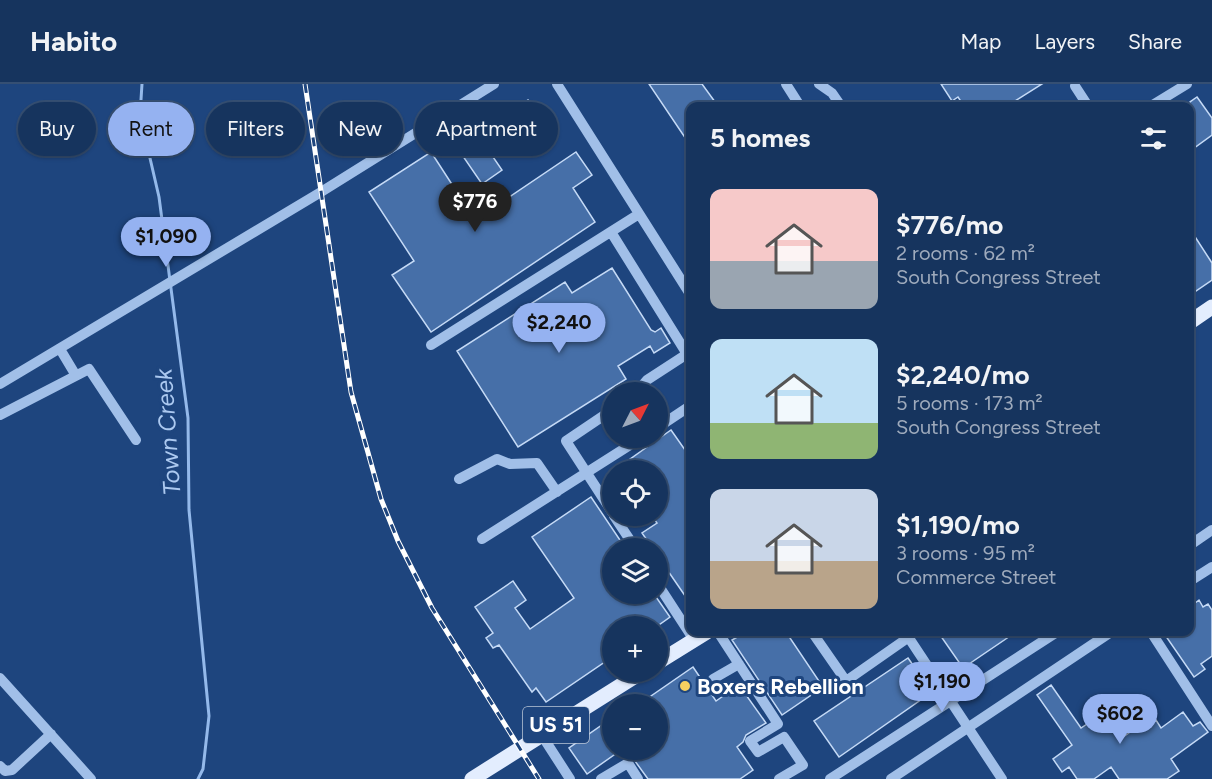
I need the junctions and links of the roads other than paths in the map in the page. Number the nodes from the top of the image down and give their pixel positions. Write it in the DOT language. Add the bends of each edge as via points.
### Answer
graph roads {
  1 [pos="494,84"];
  2 [pos="557,84"];
  3 [pos="786,84"];
  4 [pos="819,84"];
  5 [pos="1187,84"];
  6 [pos="1075,86"];
  7 [pos="797,102"];
  8 [pos="838,102"];
  9 [pos="1085,102"];
  10 [pos="1158,102"];
  11 [pos="639,214"];
  12 [pos="611,232"];
  13 [pos="686,288"];
  14 [pos="1212,307"];
  15 [pos="1194,319"];
  16 [pos="431,345"];
  17 [pos="60,349"];
  18 [pos="686,352"];
  19 [pos="686,355"];
  20 [pos="75,374"];
  21 [pos="645,382"];
  22 [pos="0,384"];
  23 [pos="686,409"];
  24 [pos="0,415"];
  25 [pos="602,417"];
  26 [pos="668,421"];
  27 [pos="136,440"];
  28 [pos="626,448"];
  29 [pos="587,473"];
  30 [pos="459,479"];
  31 [pos="557,492"];
  32 [pos="602,496"];
  33 [pos="1212,530"];
  34 [pos="482,540"];
  35 [pos="1194,541"];
  36 [pos="1212,567"];
  37 [pos="1194,578"];
  38 [pos="668,597"];
  39 [pos="686,619"];
  40 [pos="700,636"];
  41 [pos="721,636"];
  42 [pos="815,636"];
  43 [pos="904,636"];
  44 [pos="908,636"];
  45 [pos="1051,636"];
  46 [pos="1105,636"];
  47 [pos="1154,636"];
  48 [pos="668,656"];
  49 [pos="739,664"];
  50 [pos="0,678"];
  51 [pos="713,679"];
  52 [pos="626,682"];
  53 [pos="952,701"];
  54 [pos="1212,726"];
  55 [pos="969,728"];
  56 [pos="51,734"];
  57 [pos="541,734"];
  58 [pos="0,766"];
  59 [pos="91,779"];
  60 [pos="471,779"];
  61 [pos="570,779"];
  62 [pos="601,779"];
  63 [pos="638,779"];
  64 [pos="779,779"];
  65 [pos="830,779"];
  66 [pos="891,779"];
  67 [pos="1002,779"];
  1 -- 17 [label="street"];
  2 -- 11 [label="street"];
  3 -- 7 [label="street"];
  4 -- 8 [label="street"];
  5 -- 10 [label="street"];
  6 -- 9 [label="street"];
  11 -- 12 [label="street"];
  11 -- 13 [label="street"];
  12 -- 16 [label="street"];
  12 -- 18 [label="street"];
  14 -- 15 [label="main road"];
  17 -- 20 [label="street"];
  17 -- 22 [label="street"];
  19 -- 21 [label="street"];
  20 -- 24 [label="street"];
  20 -- 27 [label="street" via="89,369"];
  23 -- 26 [label="street"];
  25 -- 29 [label="street" via="566,441"];
  28 -- 29 [label="street"];
  29 -- 31 [label="street"];
  29 -- 32 [label="street"];
  30 -- 31 [label="street" via="497,459 510,464 537,463"];
  31 -- 34 [label="street"];
  33 -- 35 [label="street"];
  36 -- 37 [label="street"];
  38 -- 39 [label="street"];
  40 -- 48 [label="main road"];
  41 -- 49 [label="street"];
  42 -- 43 [label="street" via="846,681"];
  44 -- 53 [label="street"];
  45 -- 53 [label="street"];
  46 -- 55 [label="street"];
  47 -- 54 [label="street"];
  49 -- 51 [label="street"];
  49 -- 64 [label="street" via="778,724 750,741 758,752 784,737 803,765"];
  50 -- 56 [label="street"];
  52 -- 57 [label="main road, US 51"];
  53 -- 55 [label="street"];
  53 -- 65 [label="street"];
  55 -- 66 [label="street"];
  55 -- 67 [label="street"];
  56 -- 58 [label="street" via="12,770 5,771"];
  56 -- 59 [label="street"];
  57 -- 60 [label="main road, US 51"];
  57 -- 61 [label="street"];
  62 -- 63 [label="street" via="628,763"];
}
